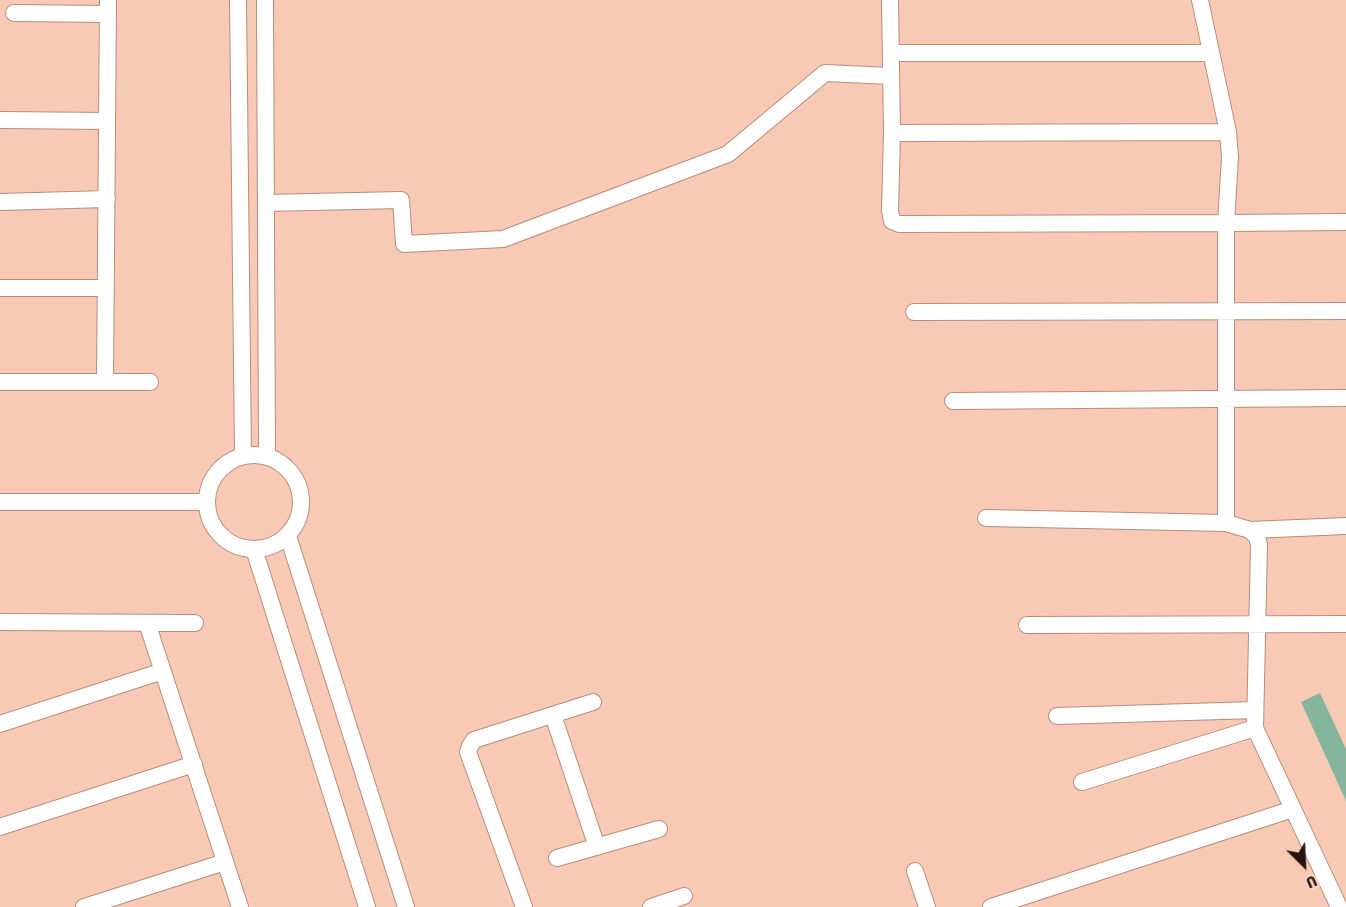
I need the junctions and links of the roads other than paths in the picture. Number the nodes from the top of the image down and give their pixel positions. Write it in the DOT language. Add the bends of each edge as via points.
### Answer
graph roads {
  1 [pos="238,0"];
  2 [pos="266,0"];
  3 [pos="890,0"];
  4 [pos="1200,0"];
  5 [pos="108,7"];
  6 [pos="14,13"];
  7 [pos="891,52"];
  8 [pos="1211,53"];
  9 [pos="891,76"];
  10 [pos="0,120"];
  11 [pos="107,121"];
  12 [pos="1228,132"];
  13 [pos="892,133"];
  14 [pos="107,199"];
  15 [pos="0,202"];
  16 [pos="266,203"];
  17 [pos="1346,222"];
  18 [pos="1226,223"];
  19 [pos="0,288"];
  20 [pos="106,288"];
  21 [pos="1346,311"];
  22 [pos="914,312"];
  23 [pos="1226,312"];
  24 [pos="0,382"];
  25 [pos="105,382"];
  26 [pos="150,382"];
  27 [pos="1346,398"];
  28 [pos="1227,399"];
  29 [pos="953,401"];
  30 [pos="243,456"];
  31 [pos="267,456"];
  32 [pos="0,502"];
  33 [pos="207,502"];
  34 [pos="986,518"];
  35 [pos="1227,523"];
  36 [pos="1346,526"];
  37 [pos="1250,530"];
  38 [pos="288,536"];
  39 [pos="254,549"];
  40 [pos="0,622"];
  41 [pos="1256,622"];
  42 [pos="147,623"];
  43 [pos="195,623"];
  44 [pos="1346,624"];
  45 [pos="1027,625"];
  46 [pos="163,671"];
  47 [pos="593,702"];
  48 [pos="1255,710"];
  49 [pos="553,716"];
  50 [pos="1057,716"];
  51 [pos="0,724"];
  52 [pos="1255,728"];
  53 [pos="194,764"];
  54 [pos="1082,782"];
  55 [pos="1293,809"];
  56 [pos="0,827"];
  57 [pos="659,830"];
  58 [pos="597,846"];
  59 [pos="557,858"];
  60 [pos="225,862"];
  61 [pos="915,870"];
  62 [pos="684,896"];
  63 [pos="84,907"];
  64 [pos="240,907"];
  65 [pos="367,907"];
  66 [pos="406,907"];
  67 [pos="524,907"];
  68 [pos="651,907"];
  69 [pos="927,907"];
  70 [pos="991,907"];
  71 [pos="1338,907"];
  1 -- 30 [label="street"];
  2 -- 16 [label="street"];
  3 -- 7 [label="street"];
  4 -- 8 [label="street"];
  5 -- 6 [label="street"];
  5 -- 11 [label="street"];
  7 -- 8 [label="street"];
  7 -- 9 [label="street"];
  8 -- 12 [label="street"];
  9 -- 13 [label="street"];
  9 -- 16 [label="street" via="825,73 728,154 503,239 404,244 401,200"];
  10 -- 11 [label="street"];
  11 -- 14 [label="street"];
  12 -- 13 [label="street"];
  12 -- 18 [label="street"];
  13 -- 18 [label="street" via="890,211 892,221 899,224"];
  14 -- 15 [label="street"];
  14 -- 20 [label="street"];
  16 -- 31 [label="street"];
  17 -- 18 [label="street"];
  18 -- 23 [label="street"];
  19 -- 20 [label="street"];
  20 -- 25 [label="street"];
  21 -- 23 [label="street"];
  22 -- 23 [label="street"];
  23 -- 28 [label="street"];
  24 -- 25 [label="street"];
  25 -- 26 [label="street"];
  27 -- 28 [label="street"];
  28 -- 29 [label="street"];
  28 -- 35 [label="street"];
  30 -- 31 [label="street"];
  30 -- 33 [label="street" via="221,468 208,490"];
  31 -- 38 [label="street" via="288,469 300,490 300,515"];
  32 -- 33 [label="street"];
  33 -- 39 [label="street" via="208,514 220,535 242,548"];
  34 -- 35 [label="street"];
  35 -- 37 [label="street"];
  36 -- 37 [label="street"];
  37 -- 41 [label="street" via="1259,545"];
  38 -- 39 [label="street"];
  38 -- 66 [label="street"];
  39 -- 65 [label="street"];
  40 -- 42 [label="street"];
  41 -- 44 [label="street"];
  41 -- 45 [label="street"];
  41 -- 48 [label="street"];
  42 -- 43 [label="street"];
  42 -- 46 [label="street"];
  46 -- 51 [label="street"];
  46 -- 53 [label="street"];
  47 -- 49 [label="street"];
  48 -- 50 [label="street"];
  48 -- 52 [label="street"];
  49 -- 58 [label="street"];
  49 -- 67 [label="street" via="474,740 468,752"];
  52 -- 54 [label="street"];
  52 -- 55 [label="street"];
  53 -- 56 [label="street"];
  53 -- 60 [label="street"];
  55 -- 70 [label="street"];
  55 -- 71 [label="street"];
  57 -- 58 [label="street"];
  58 -- 59 [label="street"];
  60 -- 63 [label="street"];
  60 -- 64 [label="street"];
  61 -- 69 [label="street"];
  62 -- 68 [label="street"];
}
